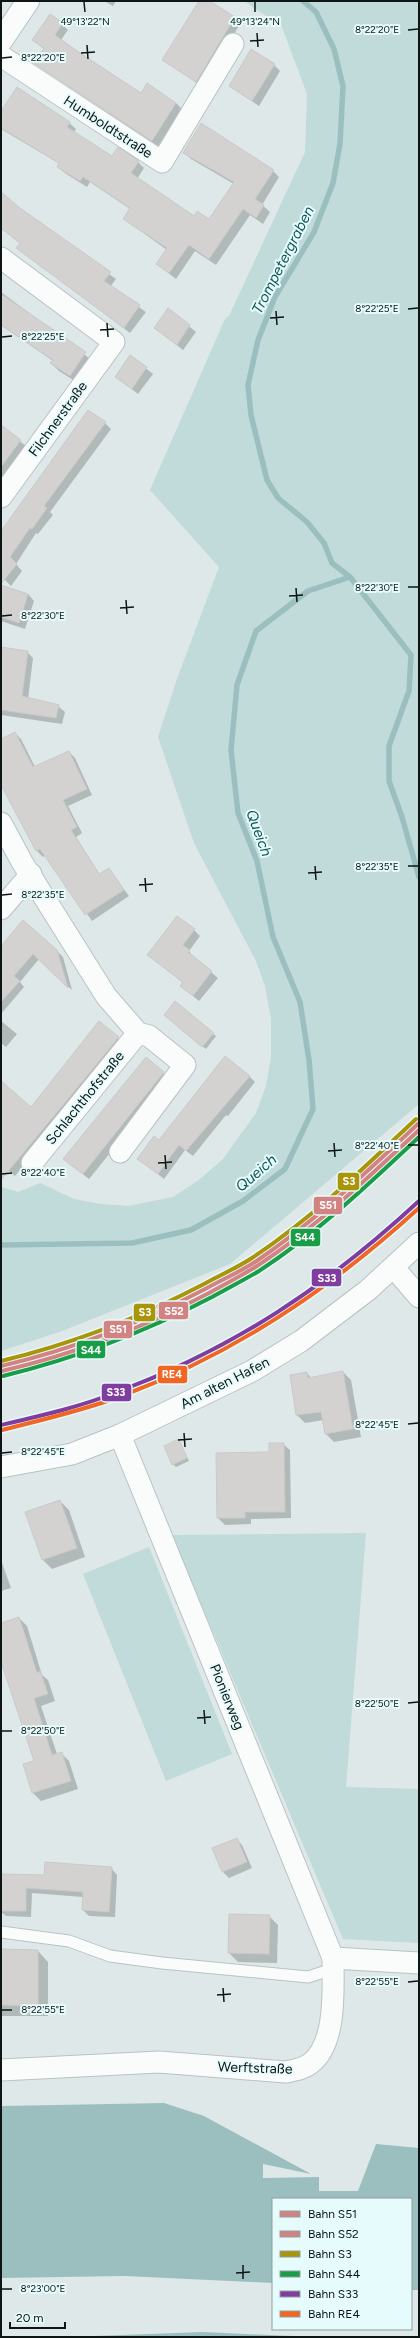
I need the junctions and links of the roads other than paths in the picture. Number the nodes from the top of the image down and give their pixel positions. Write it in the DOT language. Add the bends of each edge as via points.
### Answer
graph roads {
  1 [pos="28,1"];
  2 [pos="1,41"];
  3 [pos="233,44"];
  4 [pos="1,56"];
  5 [pos="1,258"];
  6 [pos="1,497"];
  7 [pos="1,823"];
  8 [pos="31,874"];
  9 [pos="1,909"];
  10 [pos="138,1034"];
  11 [pos="120,1152"];
  12 [pos="32,1163"];
  13 [pos="419,1243"];
  14 [pos="394,1268"];
  15 [pos="419,1297"];
  16 [pos="120,1435"];
  17 [pos="1,1467"];
  18 [pos="1,1932"];
  19 [pos="419,1963"];
  20 [pos="333,1964"];
  21 [pos="1,2070"];
  1 -- 2 [label="street"];
  3 -- 4 [label="street, Humboldtstraße" via="162,162"];
  5 -- 6 [label="street, Filchnerstraße" via="114,342"];
  7 -- 8 [label="street"];
  8 -- 9 [label="street"];
  8 -- 10 [label="street" via="106,996"];
  10 -- 11 [label="street" via="149,1036 185,1065"];
  10 -- 12 [label="street, Schlachthofstraße"];
  13 -- 14 [label="street, Am alten Hafen"];
  14 -- 15 [label="street"];
  14 -- 16 [label="street, Am alten Hafen" via="301,1341 258,1368"];
  16 -- 17 [label="street, Am alten Hafen" via="72,1454"];
  16 -- 20 [label="street, Pionierweg"];
  18 -- 20 [label="lane" via="69,1941 110,1956 162,1963 308,1977"];
  19 -- 20 [label="street"];
  20 -- 21 [label="street, Werftstraße" via="328,2036 323,2050 312,2063 301,2069 286,2072 159,2062"];
}
